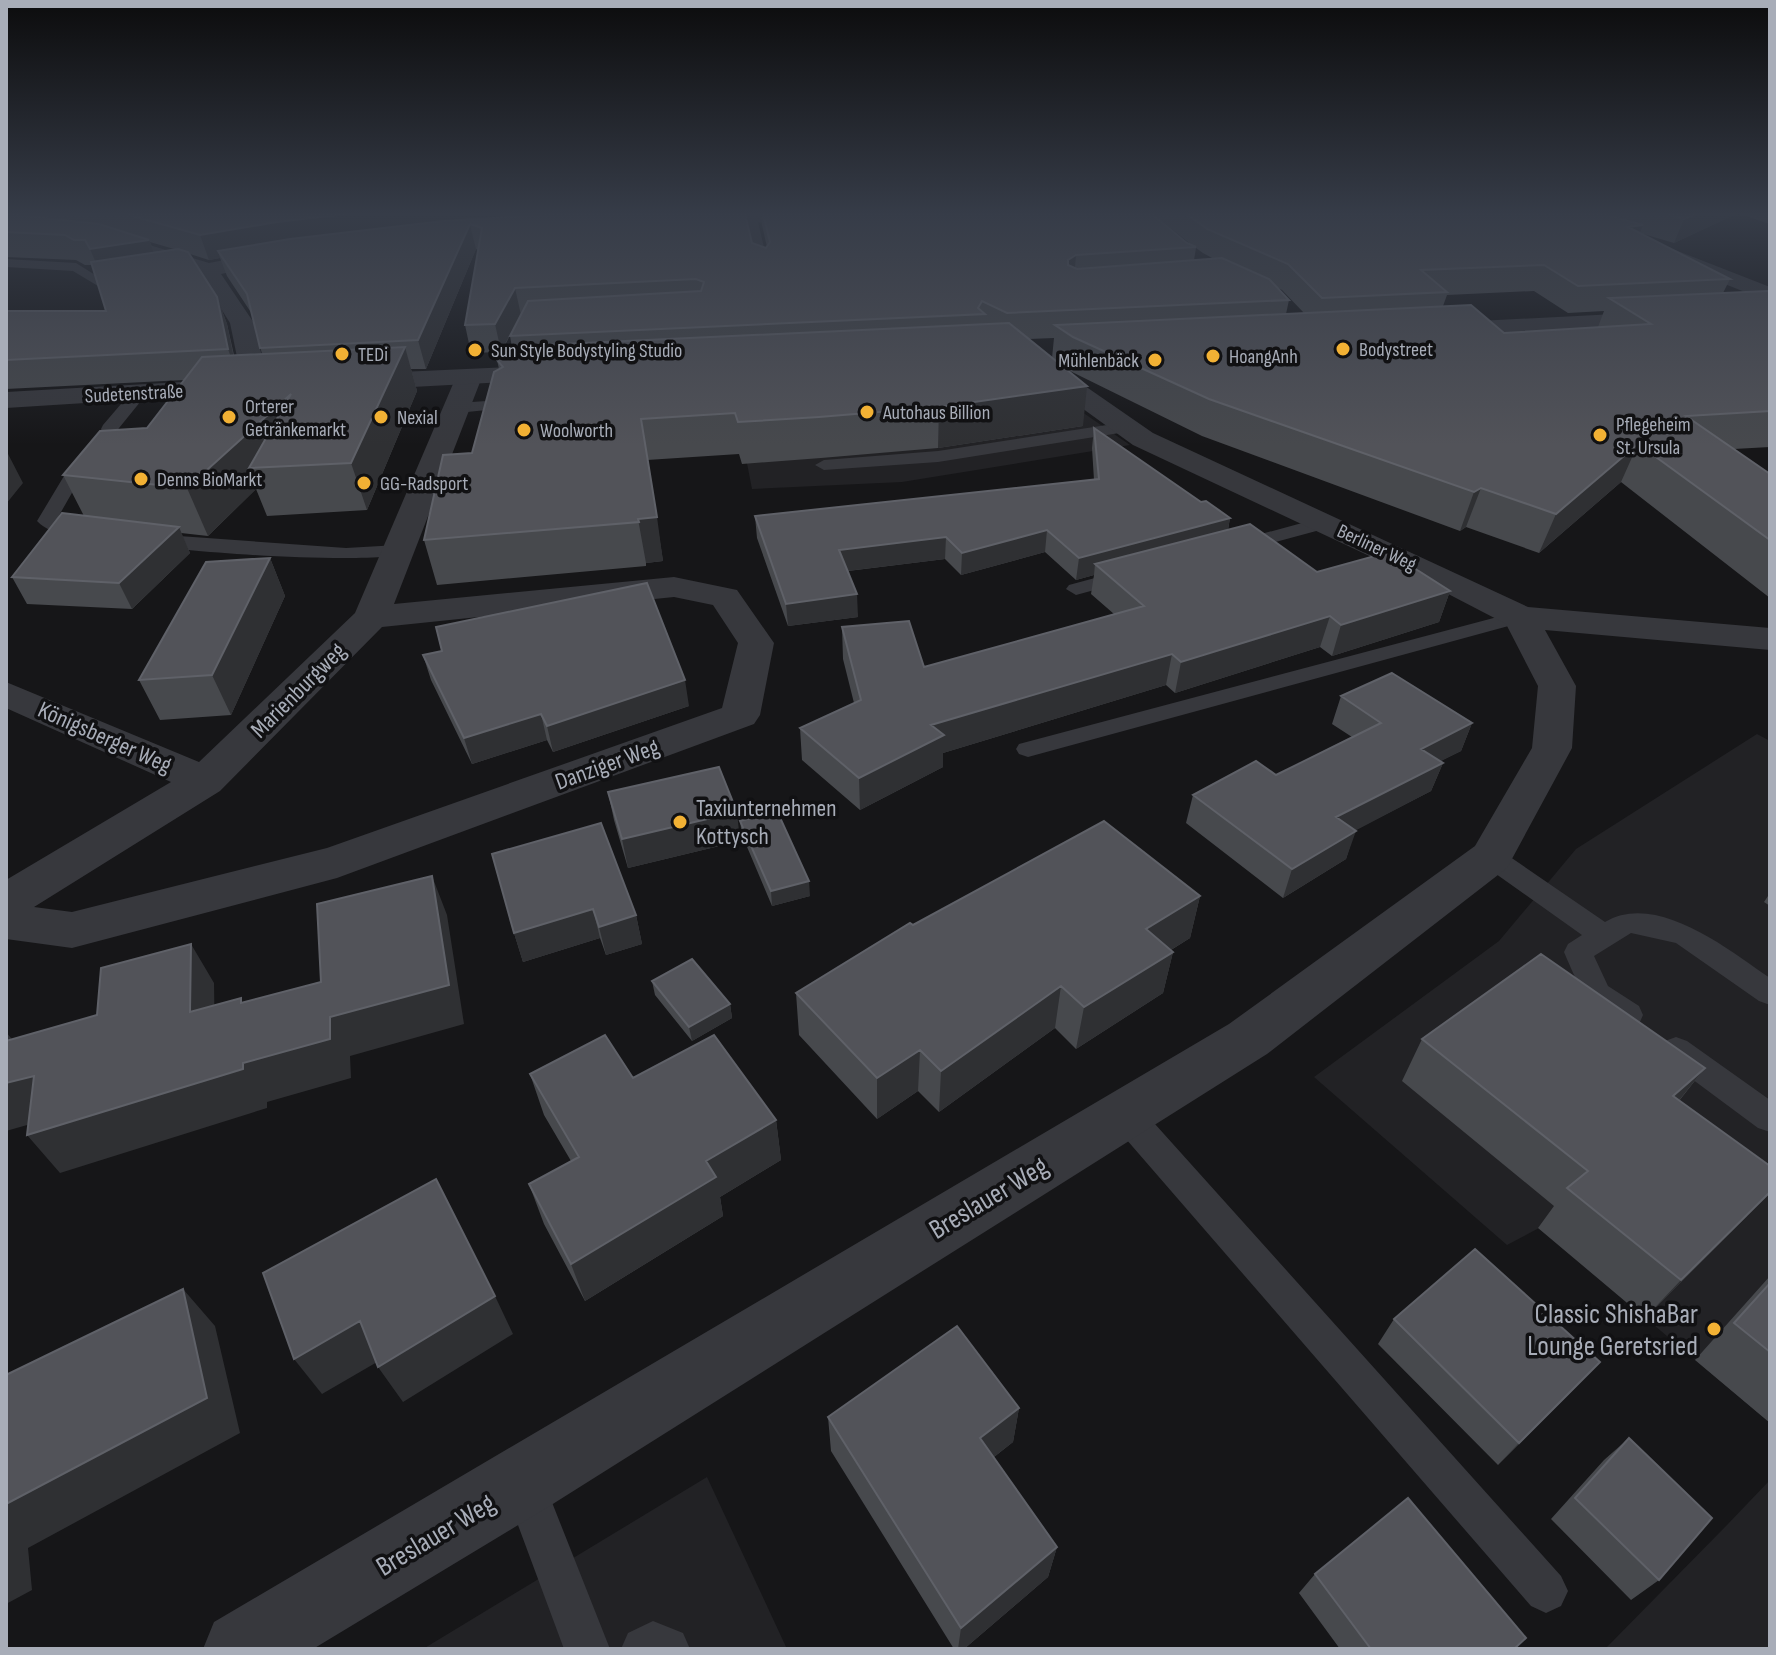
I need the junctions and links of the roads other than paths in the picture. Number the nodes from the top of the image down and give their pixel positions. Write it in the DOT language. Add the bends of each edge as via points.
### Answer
graph roads {
  1 [pos="220,290"];
  2 [pos="1770,313"];
  3 [pos="1420,331"];
  4 [pos="1066,349"];
  5 [pos="579,371"];
  6 [pos="483,380"];
  7 [pos="332,383"];
  8 [pos="287,385"];
  9 [pos="256,386"];
  10 [pos="139,393"];
  11 [pos="6,400"];
  12 [pos="501,405"];
  13 [pos="1126,427"];
  14 [pos="109,429"];
  15 [pos="824,465"];
  16 [pos="76,470"];
  17 [pos="1324,523"];
  18 [pos="1222,550"];
  19 [pos="398,551"];
  20 [pos="1149,570"];
  21 [pos="1076,589"];
  22 [pos="371,617"];
  23 [pos="1520,617"];
  24 [pos="1770,639"];
  25 [pos="6,694"];
  26 [pos="1028,749"];
  27 [pos="205,781"];
  28 [pos="1491,857"];
  29 [pos="6,902"];
  30 [pos="6,921"];
  31 [pos="1604,936"];
  32 [pos="1770,993"];
  33 [pos="1125,1114"];
  34 [pos="1770,1118"];
  35 [pos="523,1482"];
  36 [pos="1546,1591"];
  37 [pos="241,1649"];
  38 [pos="587,1649"];
  39 [pos="644,1649"];
  40 [pos="667,1649"];
  1 -- 9 [label="street" via="242,323"];
  2 -- 3 [label="street"];
  4 -- 13 [label="street, Berliner Weg" via="1019,351"];
  5 -- 6 [label="street"];
  6 -- 7 [label="street"];
  6 -- 12 [label="lane"];
  6 -- 19 [label="street, Marienburgweg"];
  8 -- 9 [label="street, Sudetenstraße"];
  9 -- 10 [label="street, Sudetenstraße"];
  10 -- 11 [label="street, Sudetenstraße"];
  10 -- 14 [label="lane"];
  13 -- 15 [label="lane" via="941,456"];
  13 -- 17 [label="street, Berliner Weg"];
  16 -- 19 [label="lane" via="46,521 73,532 225,548"];
  17 -- 18 [label="lane"];
  17 -- 23 [label="street, Berliner Weg"];
  19 -- 22 [label="street, Marienburgweg"];
  20 -- 21 [label="lane"];
  22 -- 27 [label="street, Marienburgweg"];
  22 -- 30 [label="street, Danziger Weg" via="674,587 725,597 756,643 740,715 337,862 72,930"];
  23 -- 24 [label="street, Berliner Weg"];
  23 -- 26 [label="lane"];
  23 -- 28 [label="street, Breslauer Weg" via="1557,686 1552,748"];
  25 -- 27 [label="street, Königsberger Weg"];
  27 -- 29 [label="street, Marienburgweg"];
  28 -- 31 [label="lane"];
  28 -- 33 [label="street, Breslauer Weg" via="1248,1039"];
  31 -- 32 [label="lane" via="1627,922 1684,934"];
  31 -- 34 [label="lane" via="1578,952 1597,994"];
  33 -- 35 [label="street, Breslauer Weg"];
  33 -- 36 [label="lane"];
  35 -- 37 [label="street, Breslauer Weg"];
  35 -- 38 [label="lane"];
  39 -- 40 [label="lane" via="653,1644"];
}
